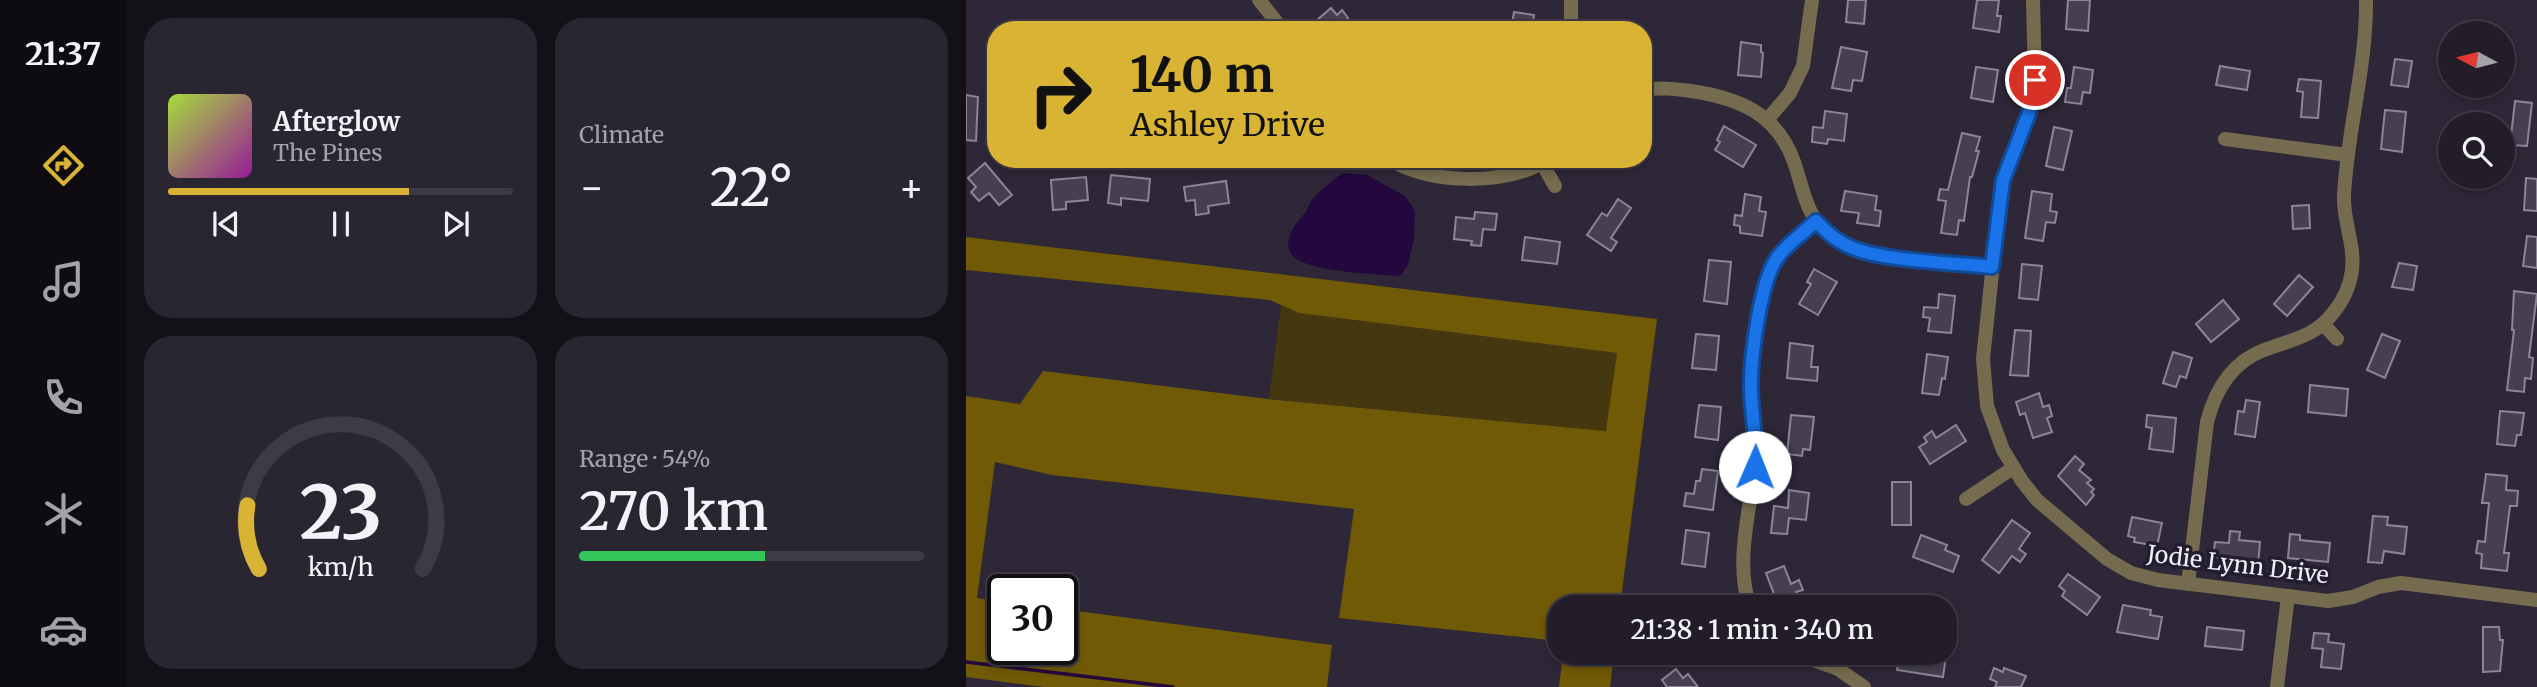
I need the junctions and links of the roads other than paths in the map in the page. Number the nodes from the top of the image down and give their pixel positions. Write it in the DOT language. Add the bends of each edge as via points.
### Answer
graph roads {
  1 [pos="1259,0"];
  2 [pos="1571,0"];
  3 [pos="1812,0"];
  4 [pos="2033,0"];
  5 [pos="2366,0"];
  6 [pos="1276,21"];
  7 [pos="1571,21"];
  8 [pos="1652,89"];
  9 [pos="1767,120"];
  10 [pos="2225,139"];
  11 [pos="2348,155"];
  12 [pos="1407,168"];
  13 [pos="1528,168"];
  14 [pos="1548,168"];
  15 [pos="1555,186"];
  16 [pos="1816,221"];
  17 [pos="1992,267"];
  18 [pos="2323,324"];
  19 [pos="2337,339"];
  20 [pos="2013,468"];
  21 [pos="1966,499"];
  22 [pos="2188,584"];
  23 [pos="1745,595"];
  24 [pos="2288,596"];
  25 [pos="2537,600"];
  26 [pos="1829,665"];
  27 [pos="1864,687"];
  28 [pos="2277,687"];
  1 -- 6 [label="street"];
  2 -- 7 [label="street"];
  3 -- 9 [label="street" via="1803,66 1790,93"];
  4 -- 17 [label="street, Jodie Lynn Drive" via="2034,92 2003,180"];
  5 -- 11 [label="street"];
  8 -- 9 [label="street" via="1720,95"];
  9 -- 16 [label="street" via="1787,146"];
  10 -- 11 [label="street"];
  11 -- 18 [label="street" via="2344,198 2352,272 2341,303"];
  12 -- 13 [label="street" via="1467,179 1508,176"];
  14 -- 15 [label="street"];
  16 -- 17 [label="street" via="1834,238 1858,250"];
  16 -- 23 [label="street" via="1776,259 1762,294 1751,392 1755,467 1743,562"];
  17 -- 20 [label="street, Jodie Lynn Drive" via="1983,383 1994,429"];
  18 -- 19 [label="street"];
  18 -- 22 [label="street" via="2306,336 2251,357 2232,372 2212,404"];
  20 -- 21 [label="street"];
  20 -- 22 [label="street, Jodie Lynn Drive" via="2038,500 2122,569"];
  22 -- 24 [label="street, Jodie Lynn Drive"];
  24 -- 25 [label="street, Jodie Lynn Drive" via="2336,600 2401,583"];
  24 -- 28 [label="street"];
  26 -- 27 [label="street"];
}
